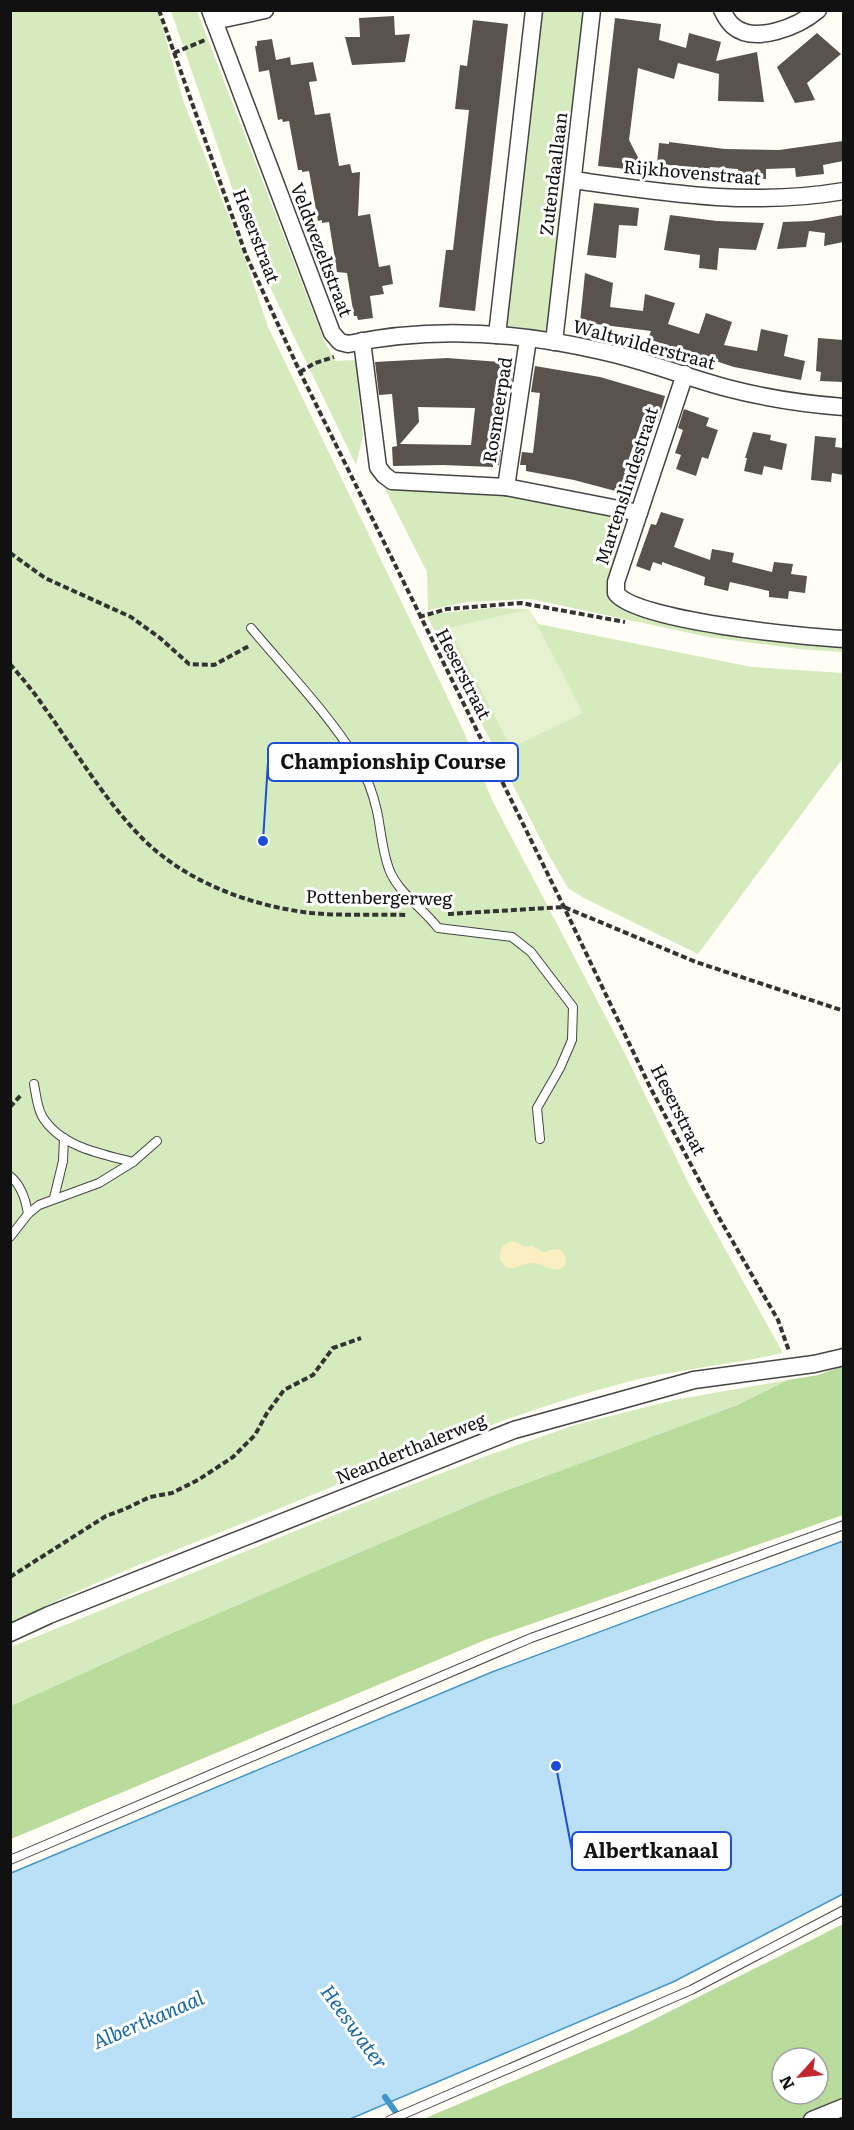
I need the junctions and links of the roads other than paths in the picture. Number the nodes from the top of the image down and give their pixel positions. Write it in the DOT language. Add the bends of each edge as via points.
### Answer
graph roads {
  1 [pos="265,10"];
  2 [pos="534,10"];
  3 [pos="592,10"];
  4 [pos="722,10"];
  5 [pos="818,10"];
  6 [pos="212,16"];
  7 [pos="573,180"];
  8 [pos="843,190"];
  9 [pos="497,335"];
  10 [pos="528,339"];
  11 [pos="362,341"];
  12 [pos="554,342"];
  13 [pos="684,374"];
  14 [pos="843,406"];
  15 [pos="506,487"];
  16 [pos="639,513"];
  17 [pos="251,628"];
  18 [pos="843,639"];
  19 [pos="34,1084"];
  20 [pos="64,1138"];
  21 [pos="540,1139"];
  22 [pos="157,1141"];
  23 [pos="133,1162"];
  24 [pos="10,1176"];
  25 [pos="54,1198"];
  26 [pos="28,1214"];
  27 [pos="10,1237"];
  28 [pos="843,1357"];
  29 [pos="843,1525"];
  30 [pos="10,1634"];
  31 [pos="10,1860"];
  32 [pos="843,1910"];
  33 [pos="843,2107"];
  34 [pos="390,2120"];
  35 [pos="812,2120"];
  1 -- 6 [label="street"];
  2 -- 9 [label="street"];
  3 -- 7 [label="street, Zutendaallaan"];
  4 -- 5 [label="street" via="733,26 753,33 783,29"];
  6 -- 11 [label="street, Veldwezeltstraat" via="332,333 340,342"];
  7 -- 8 [label="street, Rijkhovenstraat" via="746,199"];
  7 -- 12 [label="street, Zutendaallaan"];
  9 -- 10 [label="street, Waltwilderstraat"];
  9 -- 11 [label="street, Waltwilderstraat" via="428,333"];
  10 -- 12 [label="street, Waltwilderstraat"];
  10 -- 15 [label="street, Rosmeerpad"];
  11 -- 15 [label="street, Rosmeerpad" via="378,467 384,475 392,481"];
  12 -- 13 [label="street, Waltwilderstraat"];
  13 -- 14 [label="street, Waltwilderstraat" via="767,397 808,405"];
  13 -- 16 [label="street, Martenslindestraat"];
  15 -- 16 [label="street, Rosmeerpad"];
  16 -- 18 [label="street, Martenslindestraat" via="616,582 616,593 627,603 737,629"];
  17 -- 21 [label="lane" via="357,761 371,790 390,872 405,893 438,928 512,937 531,952 573,1007 572,1040 537,1108"];
  19 -- 20 [label="lane" via="42,1115"];
  20 -- 23 [label="lane" via="102,1155"];
  20 -- 25 [label="lane"];
  22 -- 23 [label="lane"];
  23 -- 25 [label="lane" via="99,1183"];
  24 -- 26 [label="lane" via="26,1201"];
  25 -- 26 [label="lane"];
  26 -- 27 [label="lane"];
  28 -- 30 [label="street, Neanderthalerweg" via="694,1380 514,1430 60,1610"];
  29 -- 31 [label="lane" via="531,1638"];
  32 -- 34 [label="lane" via="691,1990"];
  33 -- 35 [label="street"];
}
